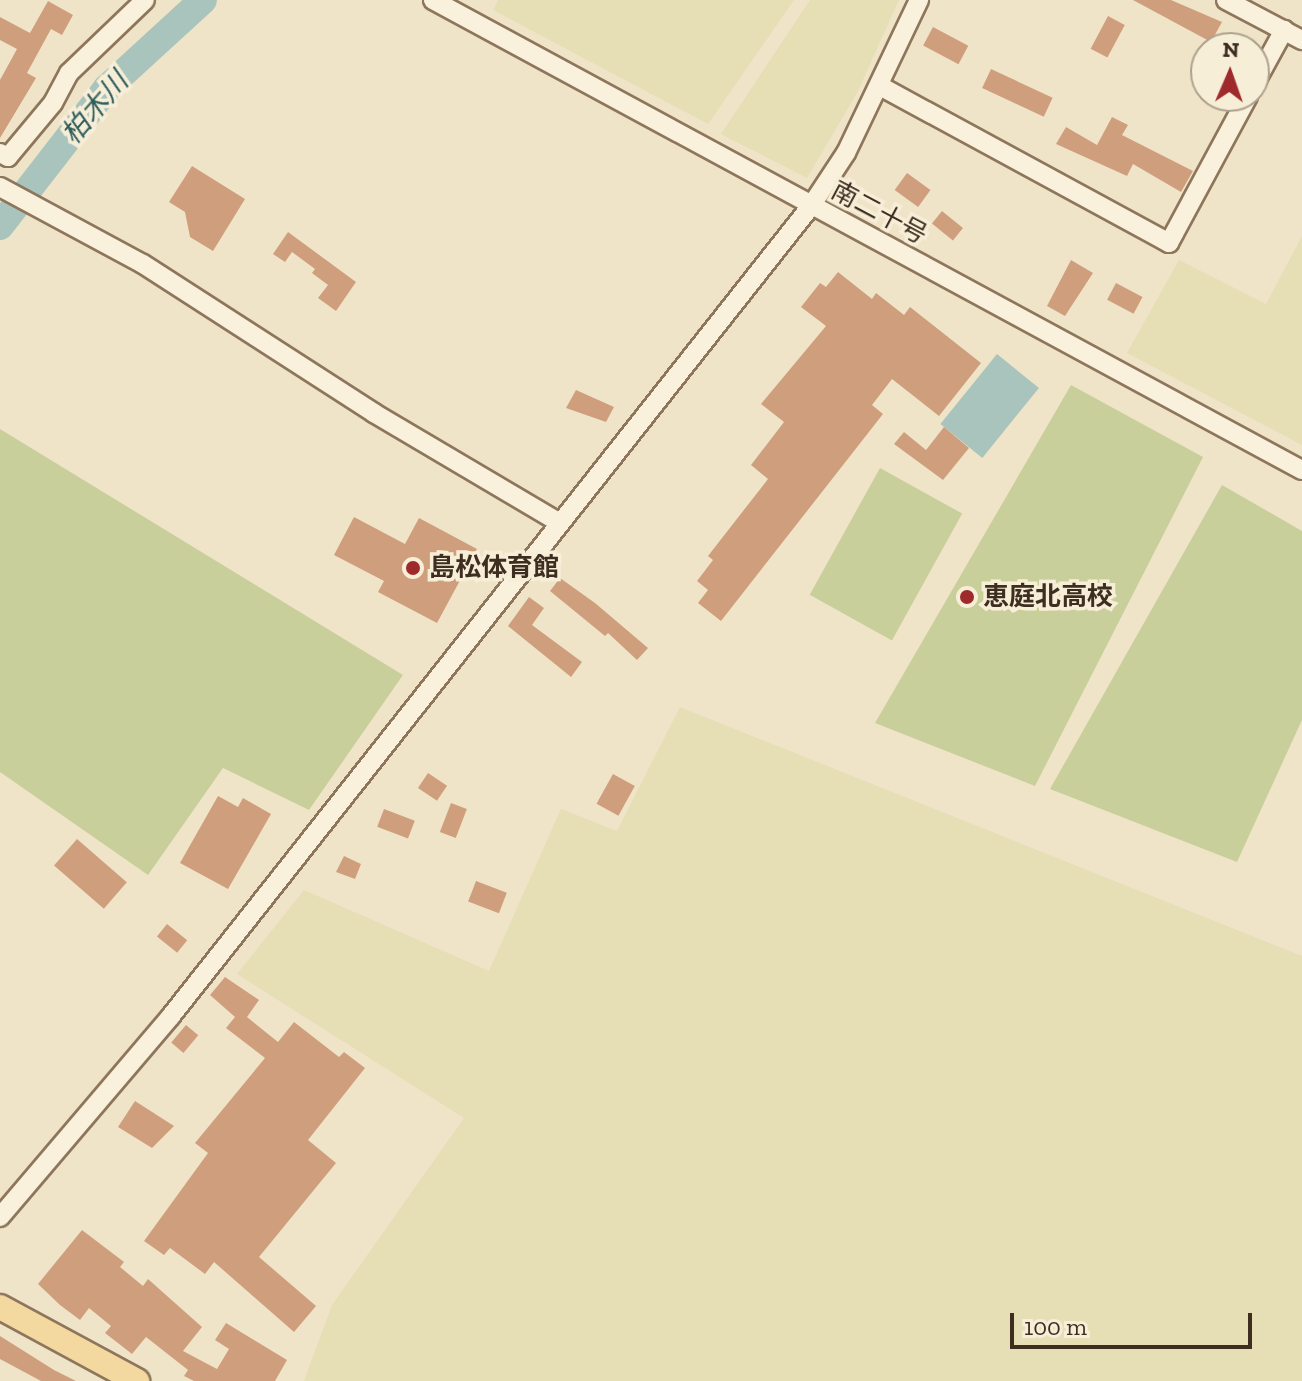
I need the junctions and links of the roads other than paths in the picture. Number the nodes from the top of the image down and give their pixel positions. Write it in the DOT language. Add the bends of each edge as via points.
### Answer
graph roads {
  1 [pos="145,0"];
  2 [pos="433,0"];
  3 [pos="919,0"];
  4 [pos="1226,0"];
  5 [pos="1284,30"];
  6 [pos="1302,40"];
  7 [pos="1270,56"];
  8 [pos="880,86"];
  9 [pos="1239,112"];
  10 [pos="0,153"];
  11 [pos="3,189"];
  12 [pos="811,206"];
  13 [pos="1302,470"];
  14 [pos="558,522"];
  15 [pos="0,1217"];
  16 [pos="0,1307"];
  17 [pos="137,1381"];
  1 -- 10 [label="street" via="69,73 53,103 8,157"];
  2 -- 12 [label="street, 南二十号"];
  3 -- 8 [label="street"];
  4 -- 5 [label="street"];
  5 -- 6 [label="street"];
  5 -- 7 [label="street"];
  8 -- 9 [label="street" via="1169,243"];
  8 -- 12 [label="street"];
  11 -- 14 [label="street" via="72,225"];
  12 -- 13 [label="street, 南二十号"];
  12 -- 14 [label="street"];
  14 -- 15 [label="street" via="171,1016"];
  16 -- 17 [label="main road"];
}
